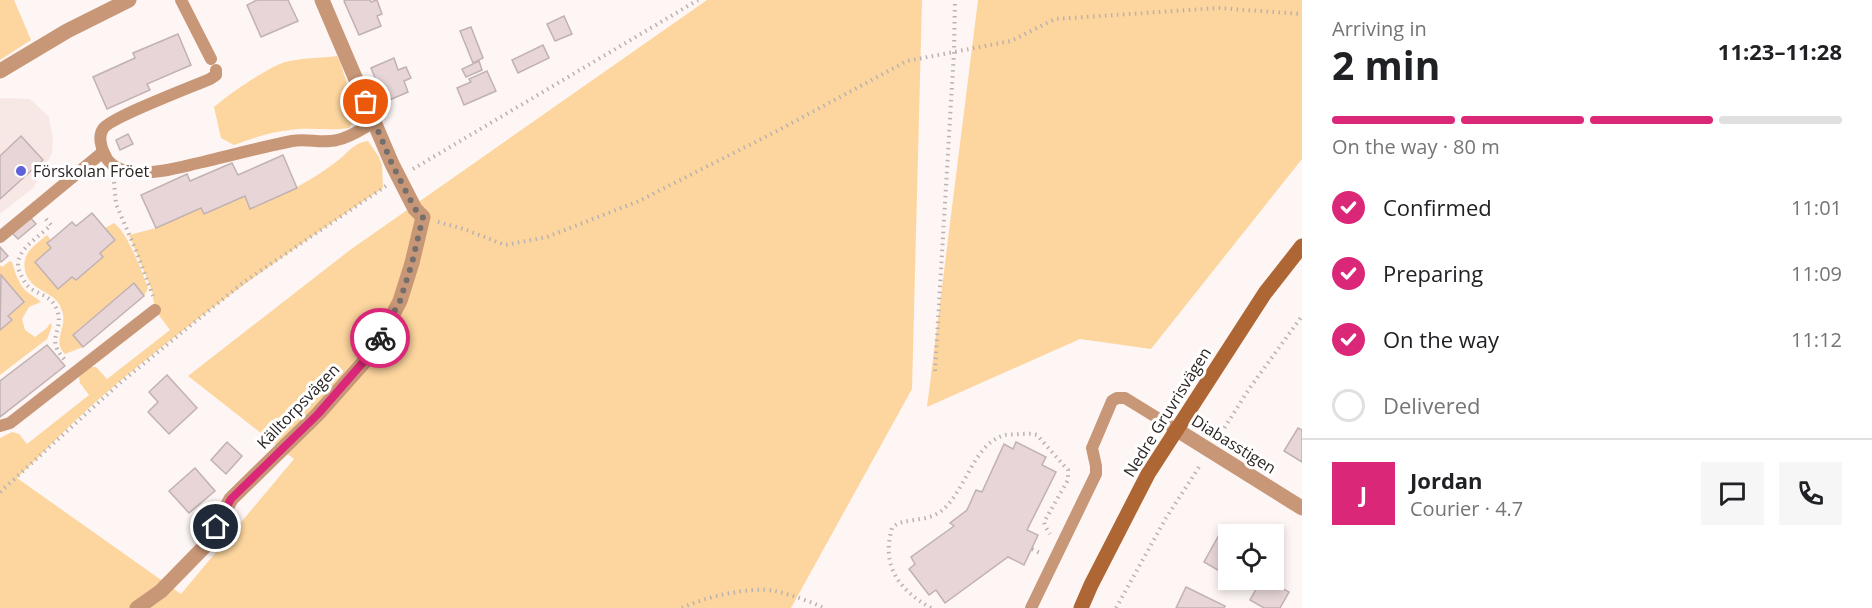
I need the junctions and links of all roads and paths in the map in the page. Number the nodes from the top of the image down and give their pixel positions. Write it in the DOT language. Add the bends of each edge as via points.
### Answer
graph roads {
  1 [pos="129,0"];
  2 [pos="181,0"];
  3 [pos="322,0"];
  4 [pos="698,0"];
  5 [pos="955,0"];
  6 [pos="1302,14"];
  7 [pos="954,52"];
  8 [pos="0,71"];
  9 [pos="374,122"];
  10 [pos="103,152"];
  11 [pos="113,166"];
  12 [pos="399,177"];
  13 [pos="35,207"];
  14 [pos="423,217"];
  15 [pos="0,237"];
  16 [pos="1302,246"];
  17 [pos="155,310"];
  18 [pos="77,371"];
  19 [pos="935,371"];
  20 [pos="0,426"];
  21 [pos="1177,430"];
  22 [pos="0,492"];
  23 [pos="1302,508"];
  24 [pos="1062,542"];
  25 [pos="137,608"];
  26 [pos="682,608"];
  27 [pos="824,608"];
  28 [pos="931,608"];
  29 [pos="1031,608"];
  30 [pos="1081,608"];
  1 -- 8 [label="street"];
  2 -- 10 [label="lane" via="216,75 113,120 103,127"];
  3 -- 9 [label="street"];
  4 -- 12 [label="path"];
  5 -- 7 [label="path"];
  6 -- 7 [label="path" via="1219,8 1055,19 1011,41"];
  7 -- 14 [label="path" via="907,61 639,201 547,237 505,245"];
  7 -- 19 [label="path"];
  9 -- 11 [label="lane" via="338,140 296,140 161,171 134,172"];
  9 -- 12 [label="street"];
  10 -- 11 [label="lane"];
  10 -- 13 [label="lane"];
  11 -- 17 [label="path" via="116,204 152,291"];
  12 -- 14 [label="street"];
  12 -- 22 [label="path" via="244,282 120,383"];
  13 -- 15 [label="lane"];
  13 -- 18 [label="path" via="51,225 20,254 18,270 29,287 47,297 55,307 58,327 54,344"];
  14 -- 25 [label="street, Källtorpsvägen" via="400,301 372,352 318,414 231,499 207,544 161,591"];
  16 -- 21 [label="street, Nedre Gruvrisvägen" via="1265,293"];
  17 -- 18 [label="lane"];
  18 -- 20 [label="lane" via="10,423"];
  21 -- 23 [label="street, Diabasstigen"];
  21 -- 24 [label="lane" via="1125,398 1112,401 1092,448 1096,474"];
  21 -- 30 [label="street, Nedre Gruvrisvägen" via="1148,474"];
  24 -- 28 [label="path" via="1044,524 1068,480 1068,470 1037,435 1004,435 980,455 939,513 892,528 888,556 893,573 908,591"];
  24 -- 29 [label="lane"];
  26 -- 27 [label="path" via="734,592 772,590"];
}
